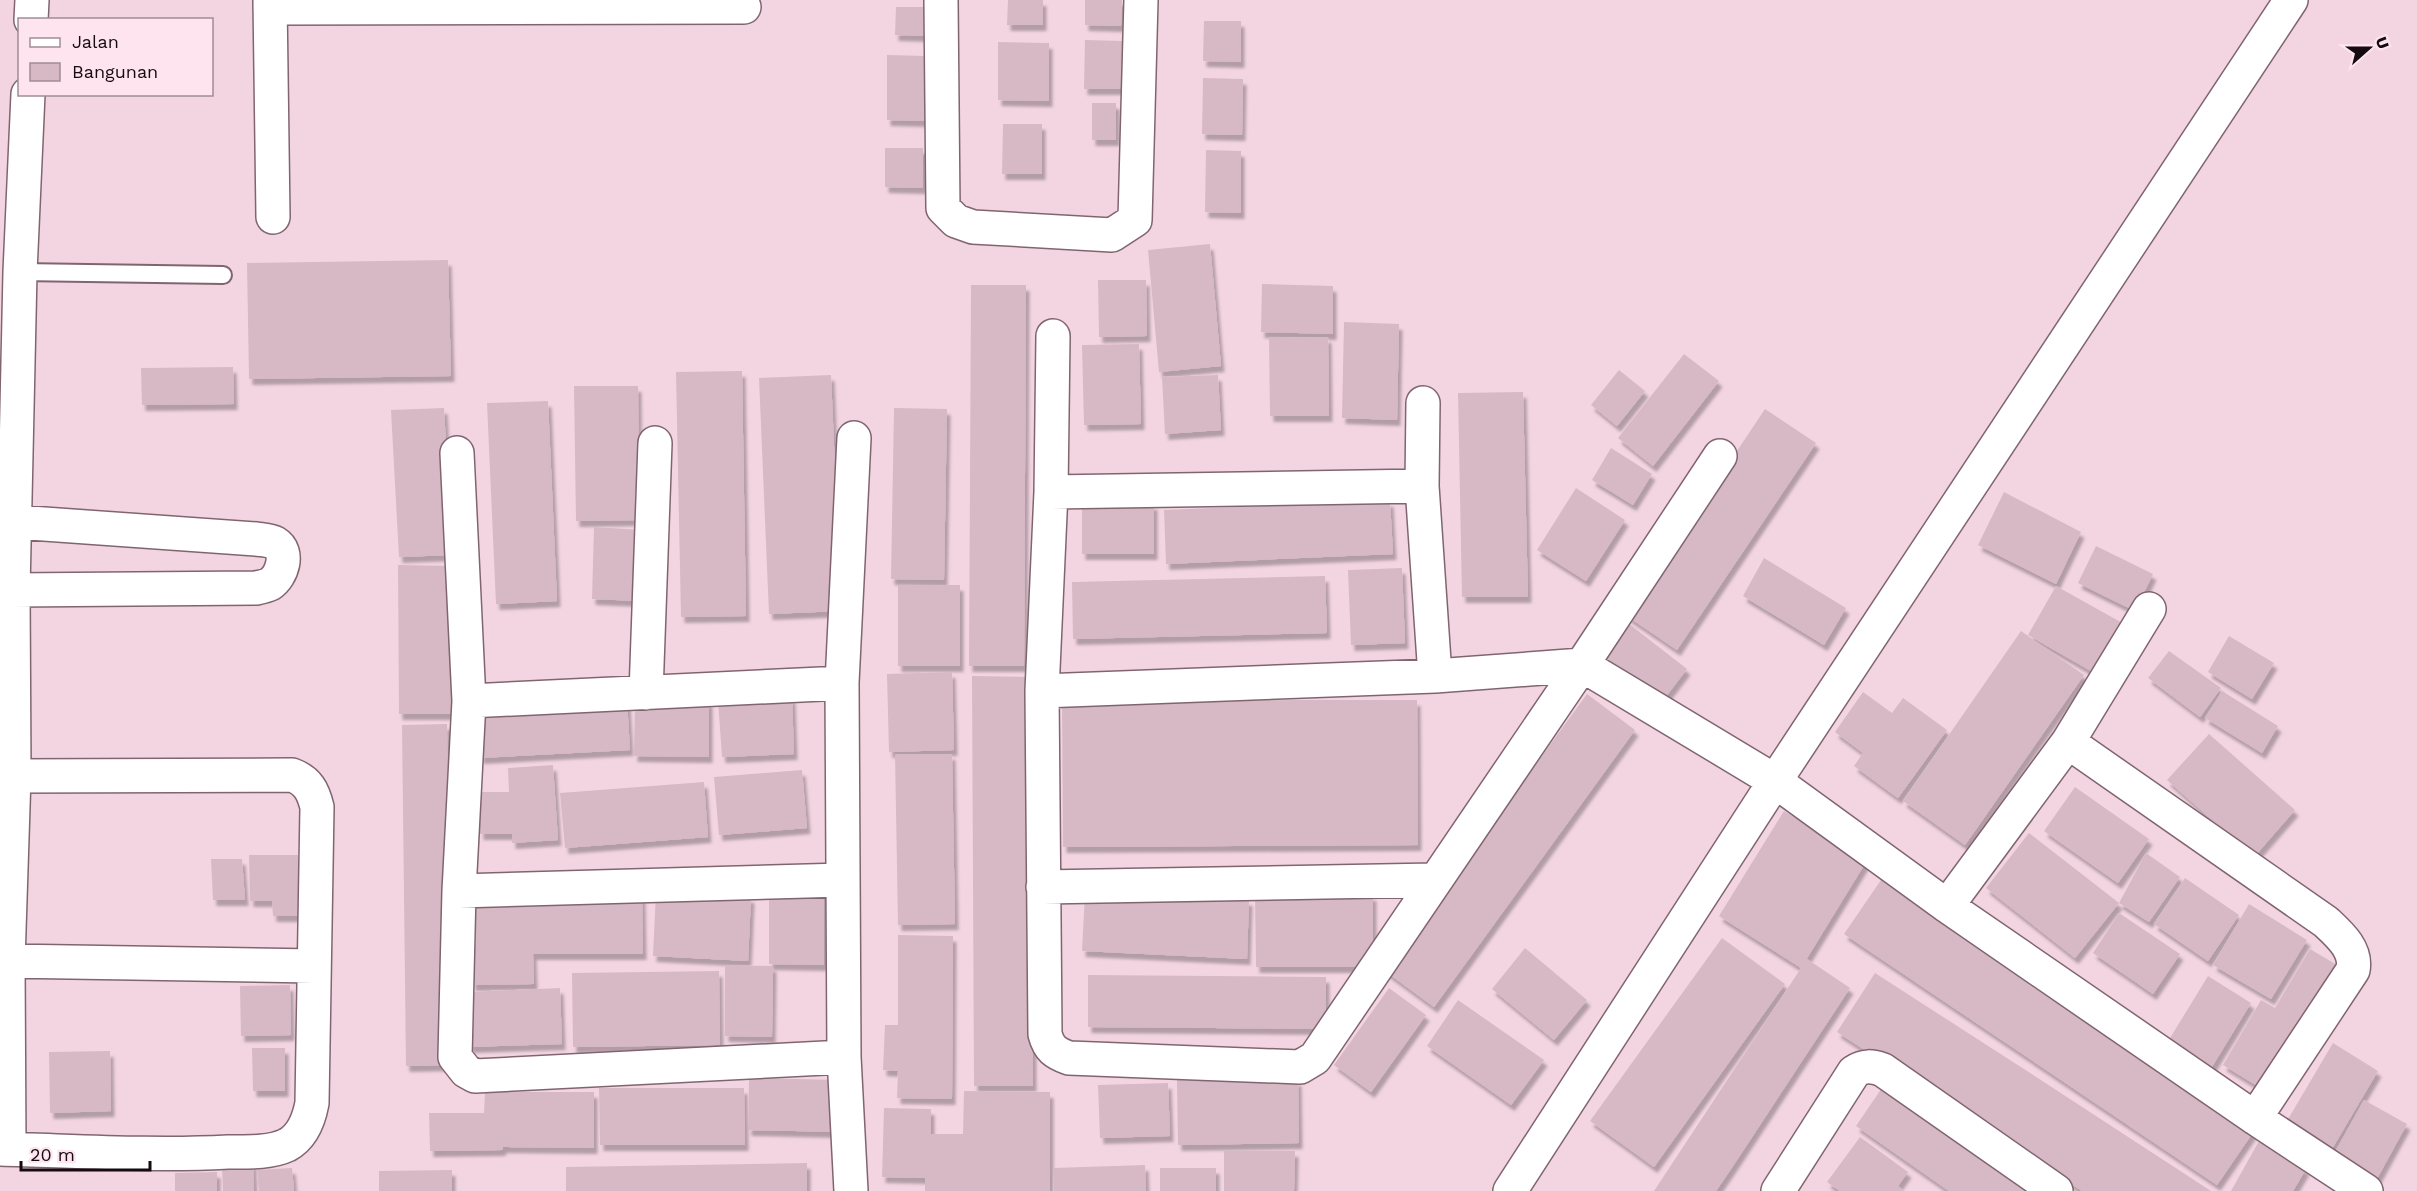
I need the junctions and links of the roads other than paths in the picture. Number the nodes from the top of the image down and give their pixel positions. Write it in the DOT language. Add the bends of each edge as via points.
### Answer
graph roads {
  1 [pos="32,0"];
  2 [pos="941,0"];
  3 [pos="1141,0"];
  4 [pos="270,4"];
  5 [pos="744,7"];
  6 [pos="2280,7"];
  7 [pos="31,18"];
  8 [pos="28,96"];
  9 [pos="273,217"];
  10 [pos="21,273"];
  11 [pos="223,275"];
  12 [pos="1053,336"];
  13 [pos="1423,402"];
  14 [pos="854,438"];
  15 [pos="655,443"];
  16 [pos="457,453"];
  17 [pos="1720,456"];
  18 [pos="1422,486"];
  19 [pos="1052,492"];
  20 [pos="16,522"];
  21 [pos="13,590"];
  22 [pos="2149,609"];
  23 [pos="6,654"];
  24 [pos="1582,665"];
  25 [pos="1435,676"];
  26 [pos="842,683"];
  27 [pos="1042,691"];
  28 [pos="646,693"];
  29 [pos="469,701"];
  30 [pos="2068,742"];
  31 [pos="14,776"];
  32 [pos="1775,781"];
  33 [pos="6,847"];
  34 [pos="843,880"];
  35 [pos="1435,880"];
  36 [pos="1043,887"];
  37 [pos="459,891"];
  38 [pos="1947,906"];
  39 [pos="8,962"];
  40 [pos="314,966"];
  41 [pos="843,1057"];
  42 [pos="2255,1118"];
  43 [pos="5,1149"];
  44 [pos="851,1191"];
  45 [pos="1510,1191"];
  46 [pos="1778,1191"];
  47 [pos="2056,1191"];
  48 [pos="2366,1191"];
  1 -- 7 [label="street"];
  2 -- 3 [label="street" via="943,208 956,221 974,227 1112,235 1135,220"];
  4 -- 5 [label="street"];
  4 -- 9 [label="street"];
  6 -- 32 [label="street"];
  8 -- 10 [label="street"];
  10 -- 11 [label="lane"];
  10 -- 20 [label="street"];
  12 -- 19 [label="street"];
  13 -- 18 [label="street"];
  14 -- 26 [label="street"];
  15 -- 28 [label="street"];
  16 -- 29 [label="street"];
  17 -- 24 [label="street"];
  18 -- 19 [label="street"];
  18 -- 25 [label="street"];
  19 -- 27 [label="street"];
  20 -- 21 [label="street"];
  20 -- 21 [label="street" via="256,539 274,542 283,557 278,577 256,588"];
  21 -- 23 [label="street"];
  22 -- 30 [label="street"];
  23 -- 31 [label="street"];
  24 -- 25 [label="street"];
  24 -- 32 [label="street"];
  24 -- 35 [label="street"];
  25 -- 27 [label="street"];
  26 -- 28 [label="street"];
  26 -- 34 [label="street"];
  27 -- 36 [label="street"];
  28 -- 29 [label="street"];
  29 -- 37 [label="street"];
  30 -- 38 [label="street"];
  30 -- 42 [label="street" via="2326,922 2340,935 2355,960 2353,970"];
  31 -- 33 [label="street"];
  31 -- 40 [label="street" via="302,778 317,807"];
  32 -- 38 [label="street"];
  32 -- 45 [label="street"];
  33 -- 39 [label="street"];
  34 -- 37 [label="street"];
  34 -- 41 [label="street"];
  35 -- 36 [label="street"];
  35 -- 36 [label="street" via="1315,1058 1300,1067 1069,1058 1055,1053 1045,1034"];
  37 -- 41 [label="street" via="455,1057 475,1076"];
  38 -- 42 [label="street"];
  39 -- 40 [label="street"];
  39 -- 43 [label="street"];
  40 -- 43 [label="street" via="310,1117 288,1144 266,1150 197,1154"];
  41 -- 44 [label="street"];
  42 -- 48 [label="street"];
  46 -- 47 [label="street" via="1854,1072 1872,1066"];
}
